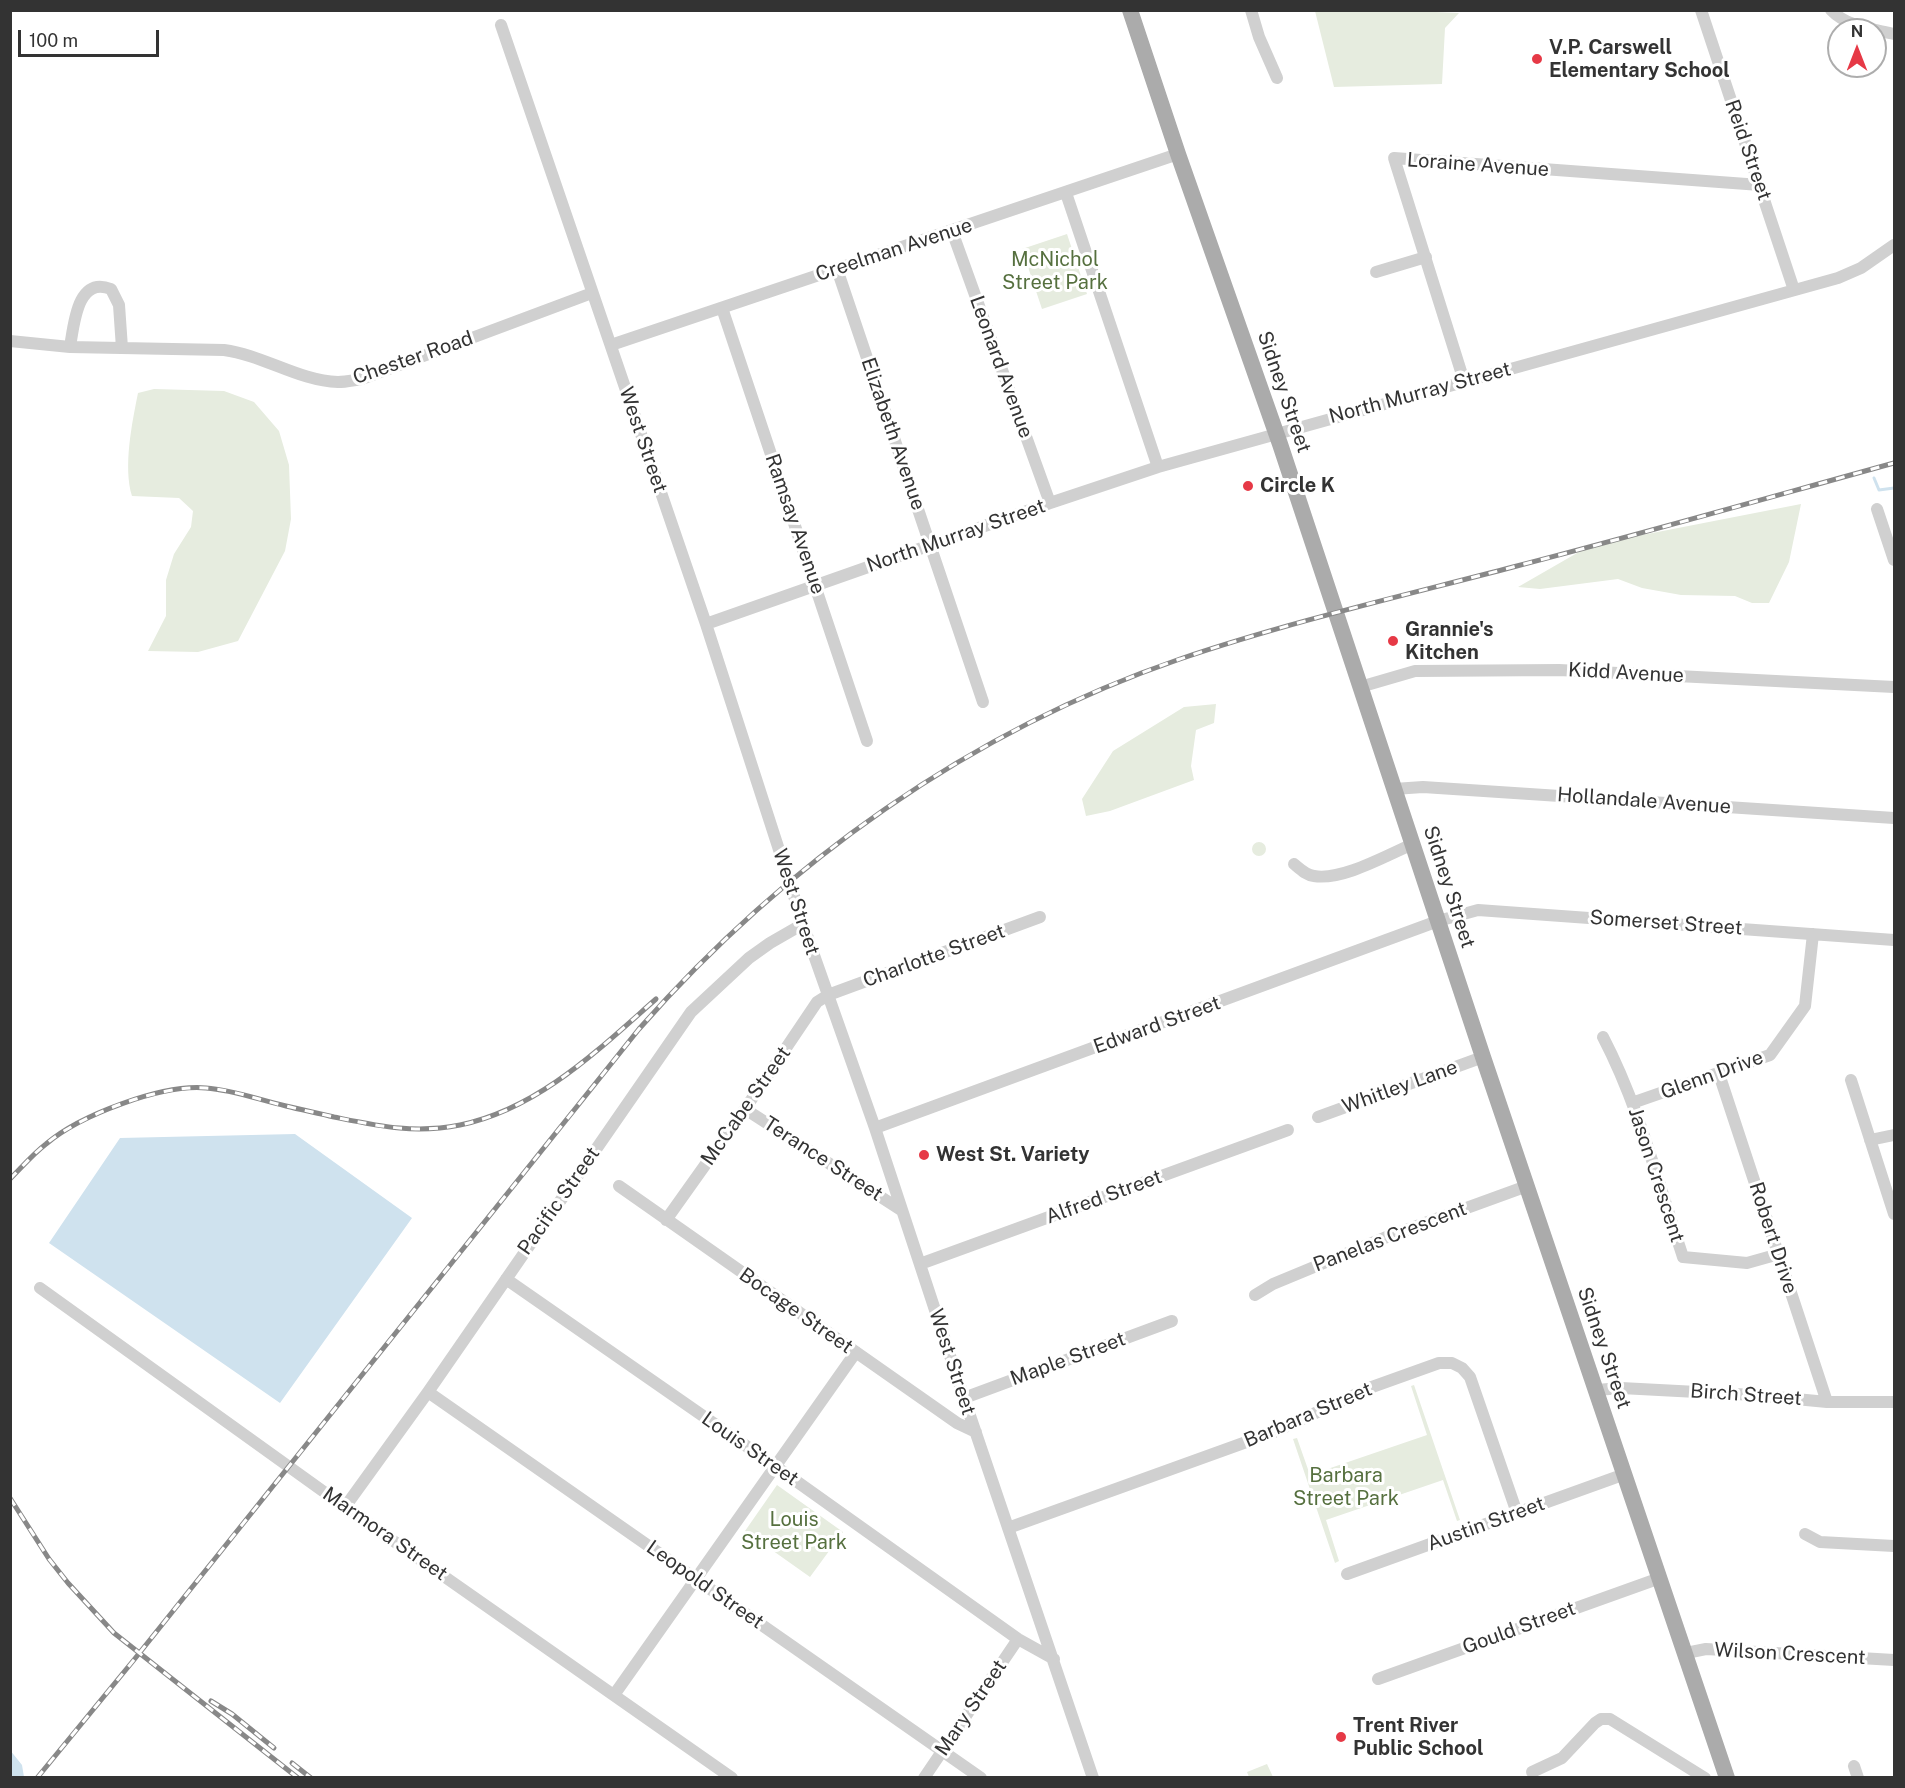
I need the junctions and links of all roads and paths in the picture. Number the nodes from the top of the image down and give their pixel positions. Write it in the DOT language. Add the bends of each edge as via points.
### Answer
graph roads {
  1 [pos="1130,10"];
  2 [pos="1251,10"];
  3 [pos="1701,10"];
  4 [pos="1831,10"];
  5 [pos="501,25"];
  6 [pos="1894,34"];
  7 [pos="1277,78"];
  8 [pos="1178,154"];
  9 [pos="1760,185"];
  10 [pos="1066,193"];
  11 [pos="952,231"];
  12 [pos="1894,245"];
  13 [pos="1426,257"];
  14 [pos="837,269"];
  15 [pos="1376,272"];
  16 [pos="1794,290"];
  17 [pos="592,293"];
  18 [pos="722,308"];
  19 [pos="10,341"];
  20 [pos="611,345"];
  21 [pos="70,347"];
  22 [pos="122,348"];
  23 [pos="1464,381"];
  24 [pos="1276,433"];
  25 [pos="1158,467"];
  26 [pos="1050,503"];
  27 [pos="1877,509"];
  28 [pos="930,545"];
  29 [pos="1894,560"];
  30 [pos="815,585"];
  31 [pos="706,624"];
  32 [pos="1360,687"];
  33 [pos="1894,687"];
  34 [pos="983,702"];
  35 [pos="867,741"];
  36 [pos="1394,789"];
  37 [pos="1894,818"];
  38 [pos="1413,844"];
  39 [pos="1294,864"];
  40 [pos="1040,917"];
  41 [pos="1438,921"];
  42 [pos="803,924"];
  43 [pos="1813,934"];
  44 [pos="1894,940"];
  45 [pos="828,995"];
  46 [pos="1603,1037"];
  47 [pos="1483,1057"];
  48 [pos="1719,1074"];
  49 [pos="1851,1080"];
  50 [pos="1632,1103"];
  51 [pos="745,1109"];
  52 [pos="1318,1117"];
  53 [pos="875,1128"];
  54 [pos="1288,1130"];
  55 [pos="1894,1135"];
  56 [pos="1870,1140"];
  57 [pos="1527,1185"];
  58 [pos="619,1186"];
  59 [pos="901,1210"];
  60 [pos="1894,1214"];
  61 [pos="666,1220"];
  62 [pos="1779,1254"];
  63 [pos="920,1264"];
  64 [pos="506,1279"];
  65 [pos="40,1288"];
  66 [pos="1255,1295"];
  67 [pos="1172,1321"];
  68 [pos="856,1352"];
  69 [pos="1597,1390"];
  70 [pos="428,1392"];
  71 [pos="964,1398"];
  72 [pos="1827,1402"];
  73 [pos="1894,1402"];
  74 [pos="976,1432"];
  75 [pos="775,1466"];
  76 [pos="1625,1474"];
  77 [pos="345,1507"];
  78 [pos="1517,1513"];
  79 [pos="1008,1528"];
  80 [pos="1805,1534"];
  81 [pos="1894,1546"];
  82 [pos="1347,1574"];
  83 [pos="1660,1578"];
  84 [pos="696,1579"];
  85 [pos="1042,1624"];
  86 [pos="1018,1639"];
  87 [pos="1686,1653"];
  88 [pos="1053,1659"];
  89 [pos="1894,1660"];
  90 [pos="1378,1679"];
  91 [pos="614,1695"];
  92 [pos="942,1750"];
  93 [pos="1532,1772"];
  94 [pos="732,1778"];
  95 [pos="924,1778"];
  96 [pos="981,1778"];
  97 [pos="1093,1778"];
  98 [pos="1705,1778"];
  99 [pos="1727,1778"];
  1 -- 8 [label="main road, Sidney Street"];
  2 -- 7 [label="street"];
  3 -- 9 [label="street, Reid Street"];
  4 -- 6 [label="street" via="1856,25"];
  5 -- 17 [label="street, West Street"];
  8 -- 10 [label="street, Creelman Avenue"];
  8 -- 24 [label="main road, Sidney Street"];
  9 -- 13 [label="street, Loraine Avenue" via="1394,158"];
  9 -- 16 [label="street, Reid Street"];
  10 -- 11 [label="street, Creelman Avenue"];
  10 -- 25 [label="street"];
  11 -- 14 [label="street, Creelman Avenue"];
  11 -- 26 [label="street, Leonard Avenue"];
  12 -- 16 [label="street, North Murray Street" via="1861,268"];
  13 -- 15 [label="street"];
  13 -- 23 [label="street, Loraine Avenue"];
  14 -- 18 [label="street, Creelman Avenue"];
  14 -- 28 [label="street, Elizabeth Avenue"];
  16 -- 23 [label="street, North Murray Street"];
  17 -- 20 [label="street, West Street"];
  17 -- 22 [label="street, Chester Road" via="362,379 339,382 315,378 235,351"];
  18 -- 20 [label="street, Creelman Avenue"];
  18 -- 30 [label="street, Ramsay Avenue"];
  19 -- 21 [label="street, Chester Road"];
  20 -- 31 [label="street, West Street"];
  21 -- 22 [label="street, Chester Road"];
  21 -- 22 [label="street" via="84,295 90,288 104,286 111,289 119,305"];
  23 -- 24 [label="street, North Murray Street"];
  24 -- 25 [label="street, North Murray Street"];
  24 -- 32 [label="main road, Sidney Street"];
  25 -- 26 [label="street, North Murray Street"];
  26 -- 28 [label="street, North Murray Street"];
  27 -- 29 [label="street"];
  28 -- 30 [label="street, North Murray Street"];
  28 -- 34 [label="street, Elizabeth Avenue"];
  30 -- 31 [label="street, North Murray Street"];
  30 -- 35 [label="street, Ramsay Avenue"];
  31 -- 42 [label="street, West Street"];
  32 -- 33 [label="street, Kidd Avenue" via="1415,671 1559,670"];
  32 -- 36 [label="main road, Sidney Street"];
  36 -- 37 [label="street, Hollandale Avenue" via="1423,787"];
  36 -- 38 [label="main road, Sidney Street"];
  38 -- 39 [label="street" via="1331,875 1313,876"];
  38 -- 41 [label="main road, Sidney Street"];
  40 -- 45 [label="street, Charlotte Street"];
  41 -- 43 [label="street, Somerset Street" via="1478,910"];
  41 -- 47 [label="main road, Sidney Street"];
  41 -- 53 [label="street, Edward Street"];
  42 -- 45 [label="street, West Street"];
  42 -- 64 [label="street, Pacific Street" via="749,958 691,1012"];
  43 -- 44 [label="street, Somerset Street"];
  43 -- 48 [label="street, Glenn Drive" via="1805,1006 1770,1056"];
  45 -- 51 [label="street, McCabe Street" via="817,1002"];
  45 -- 53 [label="street, West Street"];
  46 -- 50 [label="street, Jason Crescent"];
  47 -- 52 [label="street, Whitley Lane"];
  47 -- 57 [label="main road, Sidney Street"];
  48 -- 50 [label="street, Glenn Drive"];
  48 -- 62 [label="street, Robert Drive"];
  49 -- 56 [label="street"];
  50 -- 62 [label="street, Jason Crescent" via="1683,1257 1747,1263"];
  51 -- 59 [label="street, Terance Street"];
  51 -- 61 [label="street, McCabe Street"];
  53 -- 59 [label="street, West Street"];
  54 -- 63 [label="street, Alfred Street"];
  55 -- 56 [label="street"];
  56 -- 60 [label="street"];
  57 -- 66 [label="street, Panelas Crescent" via="1384,1238"];
  57 -- 69 [label="main road, Sidney Street"];
  58 -- 61 [label="street, Bocage Street"];
  59 -- 63 [label="street, West Street"];
  61 -- 68 [label="street, Bocage Street"];
  62 -- 72 [label="street, Robert Drive"];
  63 -- 71 [label="street, West Street"];
  64 -- 70 [label="street, Pacific Street"];
  64 -- 75 [label="street, Louis Street"];
  65 -- 77 [label="street, Marmora Street"];
  67 -- 71 [label="street, Maple Street"];
  68 -- 74 [label="street, Bocage Street" via="957,1423"];
  68 -- 75 [label="street"];
  69 -- 72 [label="street, Birch Street" via="1644,1389"];
  69 -- 76 [label="main road, Sidney Street"];
  70 -- 77 [label="street, Pacific Street"];
  70 -- 84 [label="street, Leopold Street"];
  71 -- 74 [label="street, West Street"];
  72 -- 73 [label="street, Birch Street"];
  74 -- 79 [label="street, West Street"];
  75 -- 84 [label="street"];
  75 -- 86 [label="street, Louis Street"];
  76 -- 78 [label="street, Austin Street"];
  76 -- 83 [label="main road, Sidney Street"];
  77 -- 91 [label="street, Marmora Street"];
  78 -- 79 [label="street, Barbara Street" via="1470,1377 1452,1363 1439,1363 1372,1387 1274,1432"];
  78 -- 82 [label="street, Austin Street"];
  79 -- 85 [label="street, West Street"];
  80 -- 81 [label="street" via="1820,1542"];
  83 -- 87 [label="main road, Sidney Street"];
  83 -- 90 [label="street, Gould Street"];
  84 -- 91 [label="street"];
  84 -- 92 [label="street, Leopold Street"];
  85 -- 86 [label="street" via="1034,1640"];
  85 -- 88 [label="street, West Street"];
  86 -- 88 [label="street, Louis Street"];
  86 -- 92 [label="street, Mary Street"];
  87 -- 89 [label="street, Wilson Crescent" via="1706,1649"];
  87 -- 99 [label="main road, Sidney Street"];
  88 -- 97 [label="street, West Street"];
  91 -- 94 [label="street, Marmora Street"];
  92 -- 95 [label="street, Mary Street"];
  92 -- 96 [label="street, Leopold Street"];
  93 -- 98 [label="street" via="1562,1758 1595,1723 1610,1719"];
}
